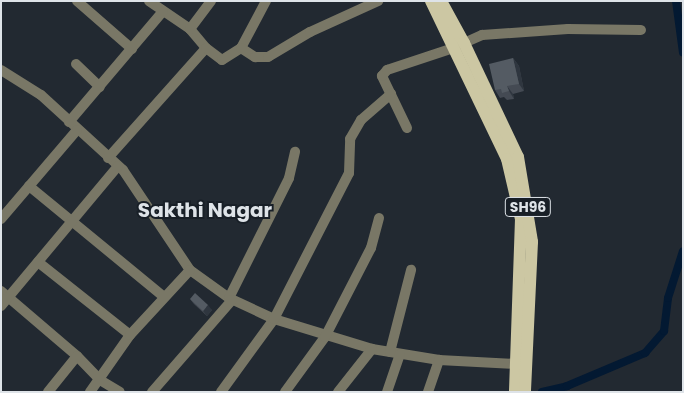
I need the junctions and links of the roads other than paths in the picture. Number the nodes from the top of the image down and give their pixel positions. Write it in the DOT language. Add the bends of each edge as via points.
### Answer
graph roads {
  1 [pos="77,1"];
  2 [pos="212,1"];
  3 [pos="266,1"];
  4 [pos="378,1"];
  5 [pos="430,1"];
  6 [pos="441,1"];
  7 [pos="153,2"];
  8 [pos="163,11"];
  9 [pos="190,29"];
  10 [pos="641,30"];
  11 [pos="459,45"];
  12 [pos="206,48"];
  13 [pos="242,48"];
  14 [pos="132,49"];
  15 [pos="76,64"];
  16 [pos="1,70"];
  17 [pos="100,86"];
  18 [pos="391,94"];
  19 [pos="73,126"];
  20 [pos="407,128"];
  21 [pos="295,152"];
  22 [pos="108,158"];
  23 [pos="118,166"];
  24 [pos="515,170"];
  25 [pos="29,186"];
  26 [pos="379,218"];
  27 [pos="1,219"];
  28 [pos="72,221"];
  29 [pos="38,262"];
  30 [pos="190,270"];
  31 [pos="411,270"];
  32 [pos="5,294"];
  33 [pos="162,296"];
  34 [pos="230,299"];
  35 [pos="1,306"];
  36 [pos="274,319"];
  37 [pos="130,335"];
  38 [pos="325,336"];
  39 [pos="372,349"];
  40 [pos="395,353"];
  41 [pos="77,356"];
  42 [pos="438,360"];
  43 [pos="516,364"];
  44 [pos="100,380"];
  45 [pos="520,388"];
  46 [pos="48,392"];
  47 [pos="90,392"];
  48 [pos="120,392"];
  49 [pos="152,392"];
  50 [pos="221,392"];
  51 [pos="285,392"];
  52 [pos="338,392"];
  53 [pos="387,392"];
  54 [pos="428,392"];
  1 -- 14 [label="street"];
  2 -- 9 [label="street"];
  3 -- 13 [label="street"];
  4 -- 13 [label="street" via="310,32 268,58 255,58"];
  5 -- 11 [label="main road, SH96"];
  6 -- 11 [label="main road, SH96"];
  7 -- 8 [label="street"];
  8 -- 9 [label="street"];
  8 -- 14 [label="street"];
  9 -- 12 [label="street"];
  10 -- 11 [label="street" via="568,29 482,35"];
  11 -- 18 [label="street" via="386,70 382,76"];
  11 -- 24 [label="main road, SH96"];
  12 -- 13 [label="street" via="222,60"];
  12 -- 22 [label="street"];
  14 -- 17 [label="street"];
  15 -- 17 [label="street"];
  16 -- 19 [label="street" via="41,95"];
  17 -- 19 [label="street"];
  18 -- 20 [label="street"];
  18 -- 36 [label="street" via="361,120 350,139 349,173"];
  19 -- 22 [label="street"];
  19 -- 25 [label="street"];
  21 -- 34 [label="street" via="289,178"];
  22 -- 23 [label="street"];
  23 -- 28 [label="street"];
  23 -- 30 [label="street"];
  24 -- 43 [label="main road, SH96" via="521,227"];
  24 -- 45 [label="main road, SH96" via="532,242"];
  25 -- 27 [label="street"];
  25 -- 28 [label="street"];
  26 -- 38 [label="street" via="371,248"];
  28 -- 29 [label="street"];
  28 -- 33 [label="street"];
  29 -- 32 [label="street"];
  29 -- 37 [label="street"];
  30 -- 33 [label="street"];
  30 -- 34 [label="street"];
  31 -- 40 [label="street"];
  32 -- 35 [label="street"];
  32 -- 41 [label="street"];
  33 -- 37 [label="street"];
  34 -- 36 [label="street"];
  34 -- 49 [label="street"];
  36 -- 38 [label="street"];
  36 -- 50 [label="street"];
  37 -- 44 [label="street"];
  38 -- 39 [label="street"];
  38 -- 51 [label="street"];
  39 -- 40 [label="street"];
  39 -- 52 [label="street"];
  40 -- 42 [label="street"];
  40 -- 53 [label="street"];
  41 -- 44 [label="street"];
  41 -- 46 [label="street"];
  42 -- 43 [label="street"];
  42 -- 54 [label="street"];
  43 -- 45 [label="main road, SH96"];
  44 -- 47 [label="street"];
  44 -- 48 [label="street"];
}
